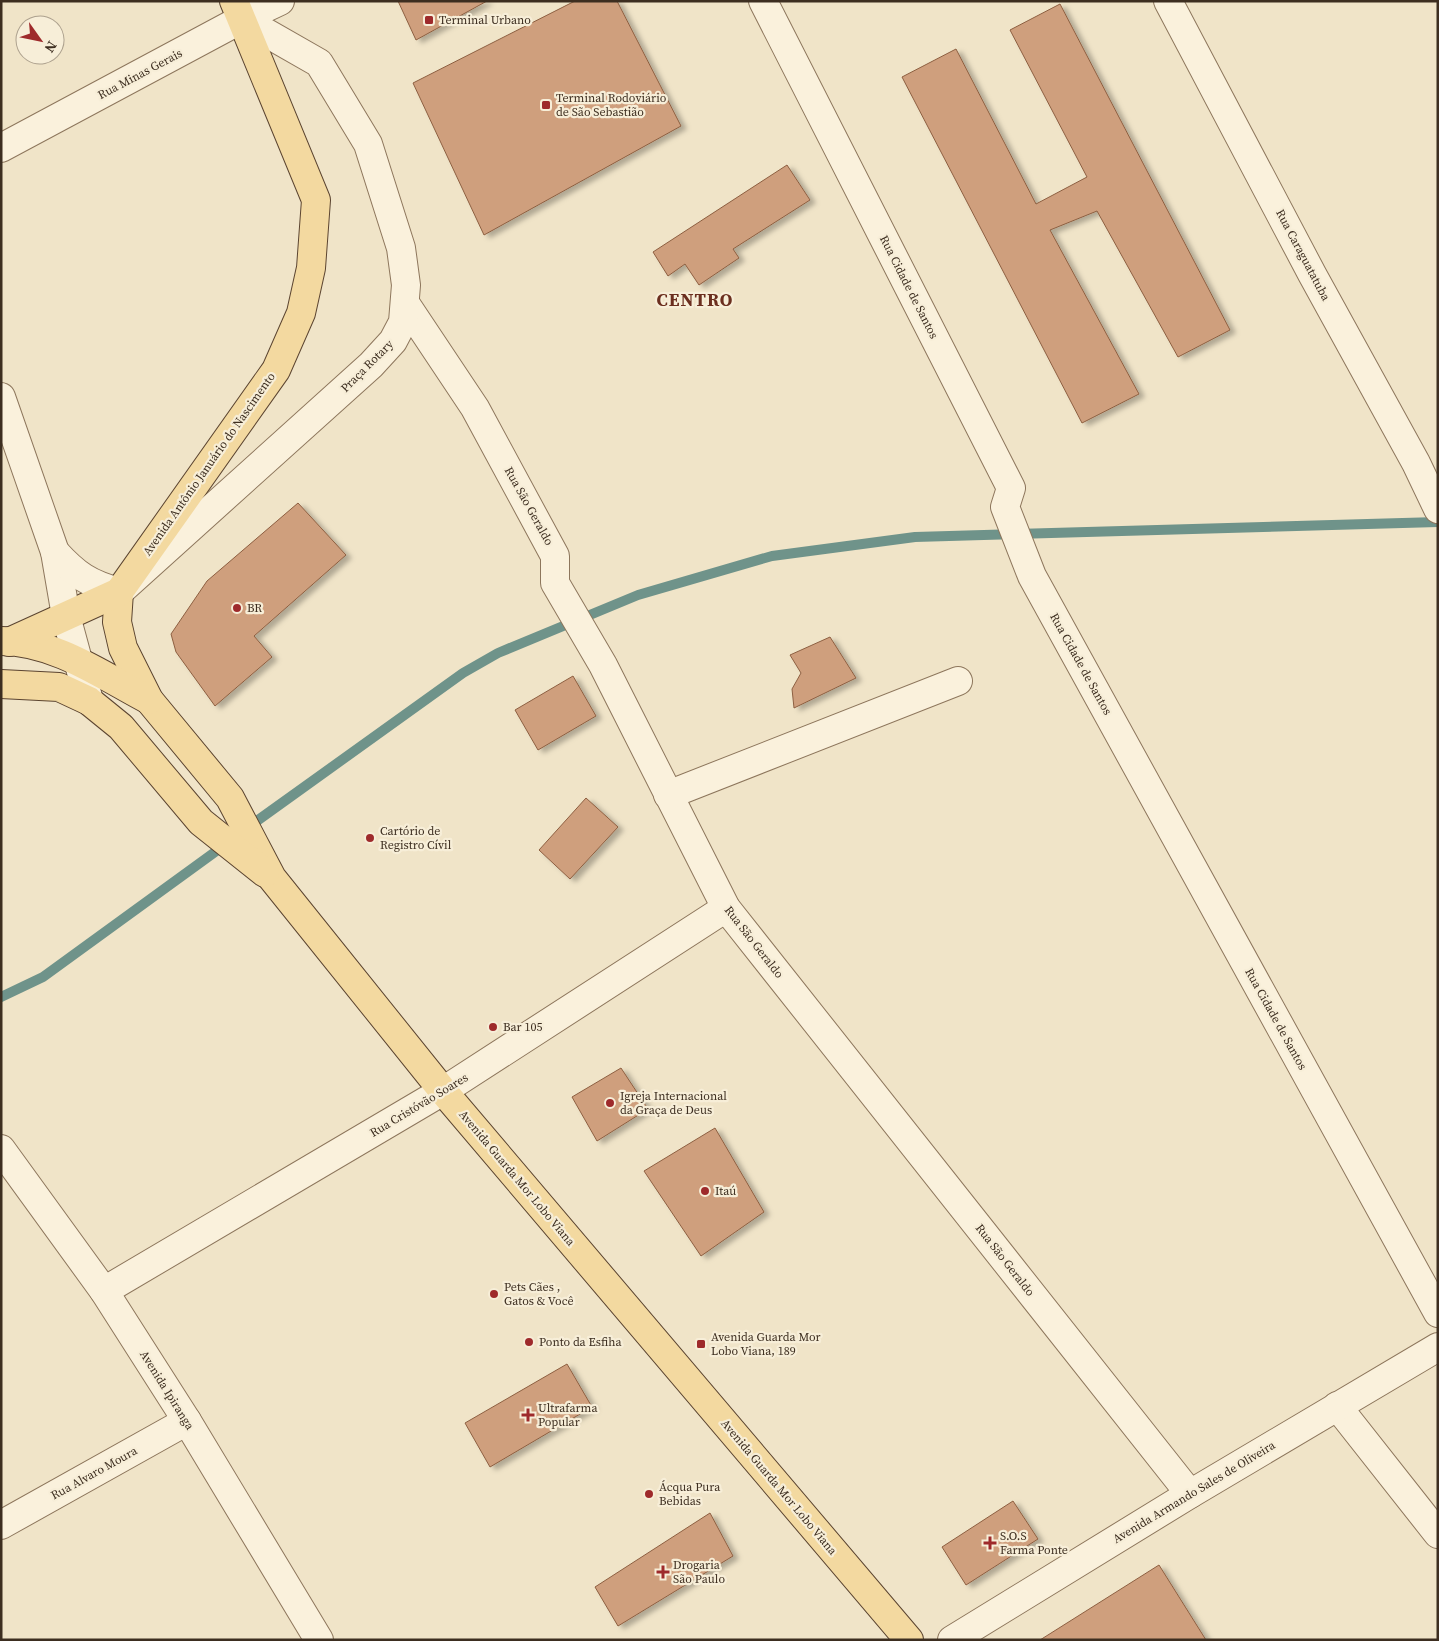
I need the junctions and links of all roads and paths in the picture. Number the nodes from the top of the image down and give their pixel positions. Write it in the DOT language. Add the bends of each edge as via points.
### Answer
graph roads {
  1 [pos="280,1"];
  2 [pos="762,1"];
  3 [pos="1168,1"];
  4 [pos="238,10"];
  5 [pos="1,148"];
  6 [pos="405,303"];
  7 [pos="1,397"];
  8 [pos="1432,497"];
  9 [pos="55,552"];
  10 [pos="119,592"];
  11 [pos="66,616"];
  12 [pos="5,643"];
  13 [pos="77,662"];
  14 [pos="958,681"];
  15 [pos="1,684"];
  16 [pos="149,700"];
  17 [pos="90,701"];
  18 [pos="668,795"];
  19 [pos="272,878"];
  20 [pos="726,908"];
  21 [pos="443,1091"];
  22 [pos="1,1148"];
  23 [pos="104,1291"];
  24 [pos="1438,1313"];
  25 [pos="1438,1347"];
  26 [pos="1337,1406"];
  27 [pos="187,1421"];
  28 [pos="1190,1494"];
  29 [pos="1,1525"];
  30 [pos="1438,1534"];
  31 [pos="319,1640"];
  32 [pos="909,1640"];
  33 [pos="952,1640"];
  1 -- 4 [label="street, Rua Minas Gerais"];
  2 -- 24 [label="street, Rua Cidade de Santos" via="1011,488 1005,507 1032,576"];
  3 -- 8 [label="street, Rua Caraguatatuba"];
  4 -- 5 [label="street, Rua Minas Gerais"];
  4 -- 6 [label="street, Praça Rotary" via="319,63 368,144 401,248"];
  4 -- 10 [label="main road, Avenida Antônio Januário do Nascimento" via="316,200 310,268 301,313 276,370"];
  6 -- 10 [label="street, Praça Rotary" via="403,322 393,341 371,365"];
  6 -- 18 [label="street, Rua São Geraldo" via="475,408 551,547 555,556 555,583 604,664"];
  7 -- 9 [label="street"];
  9 -- 10 [label="street" via="74,573 94,585"];
  9 -- 11 [label="street"];
  10 -- 11 [label="main road"];
  10 -- 16 [label="main road" via="117,622 123,648"];
  11 -- 12 [label="main road"];
  11 -- 13 [label="street"];
  12 -- 13 [label="main road" via="60,653"];
  13 -- 16 [label="main road"];
  13 -- 17 [label="street"];
  14 -- 18 [label="street"];
  15 -- 17 [label="main road" via="59,687"];
  16 -- 19 [label="main road, Avenida Guarda Mor Lobo Viana" via="230,798"];
  17 -- 19 [label="main road" via="121,727 201,822"];
  18 -- 20 [label="street, Rua São Geraldo"];
  19 -- 21 [label="main road, Avenida Guarda Mor Lobo Viana"];
  20 -- 21 [label="street, Rua Cristóvão Soares"];
  20 -- 28 [label="street, Rua São Geraldo"];
  21 -- 23 [label="street, Rua Cristóvão Soares"];
  21 -- 32 [label="main road, Avenida Guarda Mor Lobo Viana"];
  22 -- 23 [label="street, Avenida Ipiranga"];
  23 -- 27 [label="street, Avenida Ipiranga"];
  25 -- 26 [label="street, Avenida Armando Sales de Oliveira"];
  26 -- 28 [label="street, Avenida Armando Sales de Oliveira"];
  26 -- 30 [label="street"];
  27 -- 29 [label="street, Rua Alvaro Moura"];
  27 -- 31 [label="street, Avenida Ipiranga"];
  28 -- 33 [label="street, Avenida Armando Sales de Oliveira"];
}
